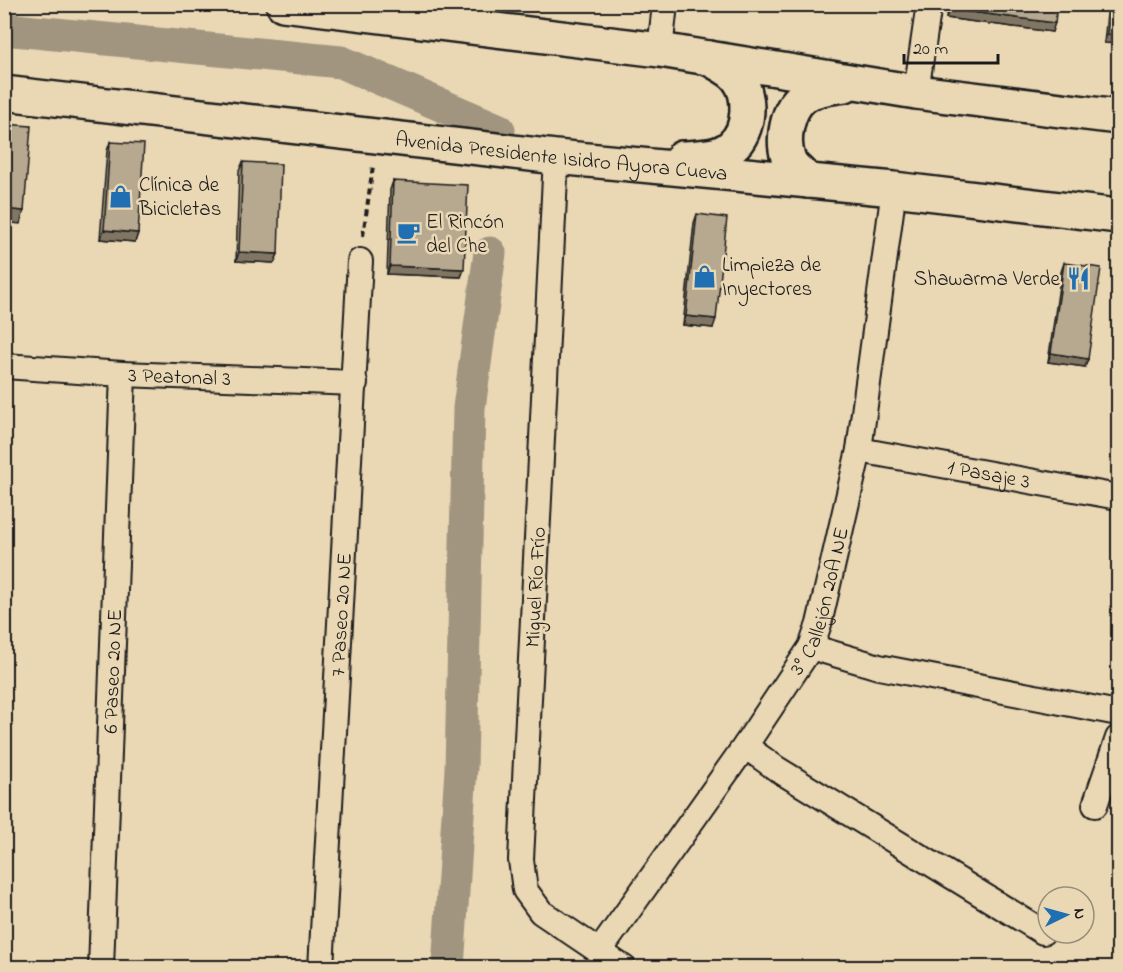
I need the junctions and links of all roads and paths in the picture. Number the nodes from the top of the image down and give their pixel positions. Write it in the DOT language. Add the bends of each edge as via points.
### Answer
graph roads {
  1 [pos="283,4"];
  2 [pos="665,4"];
  3 [pos="929,4"];
  4 [pos="354,9"];
  5 [pos="397,12"];
  6 [pos="660,50"];
  7 [pos="709,57"];
  8 [pos="858,83"];
  9 [pos="916,92"];
  10 [pos="4,93"];
  11 [pos="1119,117"];
  12 [pos="377,136"];
  13 [pos="556,157"];
  14 [pos="608,162"];
  15 [pos="808,181"];
  16 [pos="894,189"];
  17 [pos="1119,216"];
  18 [pos="360,261"];
  19 [pos="4,366"];
  20 [pos="123,374"];
  21 [pos="355,383"];
  22 [pos="859,450"];
  23 [pos="1119,496"];
  24 [pos="810,647"];
  25 [pos="1119,713"];
  26 [pos="1119,738"];
  27 [pos="746,746"];
  28 [pos="1095,805"];
  29 [pos="1036,928"];
  30 [pos="599,952"];
  31 [pos="100,968"];
  32 [pos="321,968"];
  33 [pos="624,968"];
  1 -- 4 [label="main road"];
  2 -- 6 [label="street"];
  3 -- 9 [label="street"];
  4 -- 5 [label="main road"];
  5 -- 6 [label="main road"];
  6 -- 7 [label="main road"];
  7 -- 8 [label="main road"];
  7 -- 14 [label="main road" via="736,76 746,92 747,113 741,134 731,147 710,156"];
  8 -- 9 [label="main road"];
  8 -- 15 [label="main road" via="820,89 805,95 795,105 785,143 790,162"];
  9 -- 11 [label="main road"];
  10 -- 12 [label="main road, Avenida Presidente Isidro Ayora Cueva"];
  12 -- 13 [label="main road, Avenida Presidente Isidro Ayora Cueva"];
  12 -- 18 [label="path"];
  13 -- 14 [label="main road, Avenida Presidente Isidro Ayora Cueva"];
  13 -- 30 [label="street, Miguel Río Frío" via="521,860 525,890 541,912"];
  14 -- 15 [label="main road, Avenida Presidente Isidro Ayora Cueva"];
  15 -- 16 [label="main road, Avenida Presidente Isidro Ayora Cueva"];
  16 -- 17 [label="main road, Avenida Presidente Isidro Ayora Cueva"];
  16 -- 22 [label="street, 3° Callejón 20A NE"];
  18 -- 21 [label="street, 7 Paseo 20 NE"];
  19 -- 20 [label="street, 3 Peatonal 3"];
  20 -- 21 [label="street, 3 Peatonal 3"];
  20 -- 31 [label="street, 6 Paseo 20 NE"];
  21 -- 32 [label="street, 7 Paseo 20 NE"];
  22 -- 23 [label="street, 1 Pasaje 3"];
  22 -- 24 [label="street, 3° Callejón 20A NE" via="819,624"];
  24 -- 25 [label="street" via="879,667"];
  24 -- 27 [label="street, 3° Callejón 20A NE"];
  26 -- 28 [label="street"];
  27 -- 29 [label="street" via="777,769"];
  27 -- 30 [label="street, 3° Callejón 20A NE"];
  30 -- 33 [label="street, Miguel Río Frío"];
}
